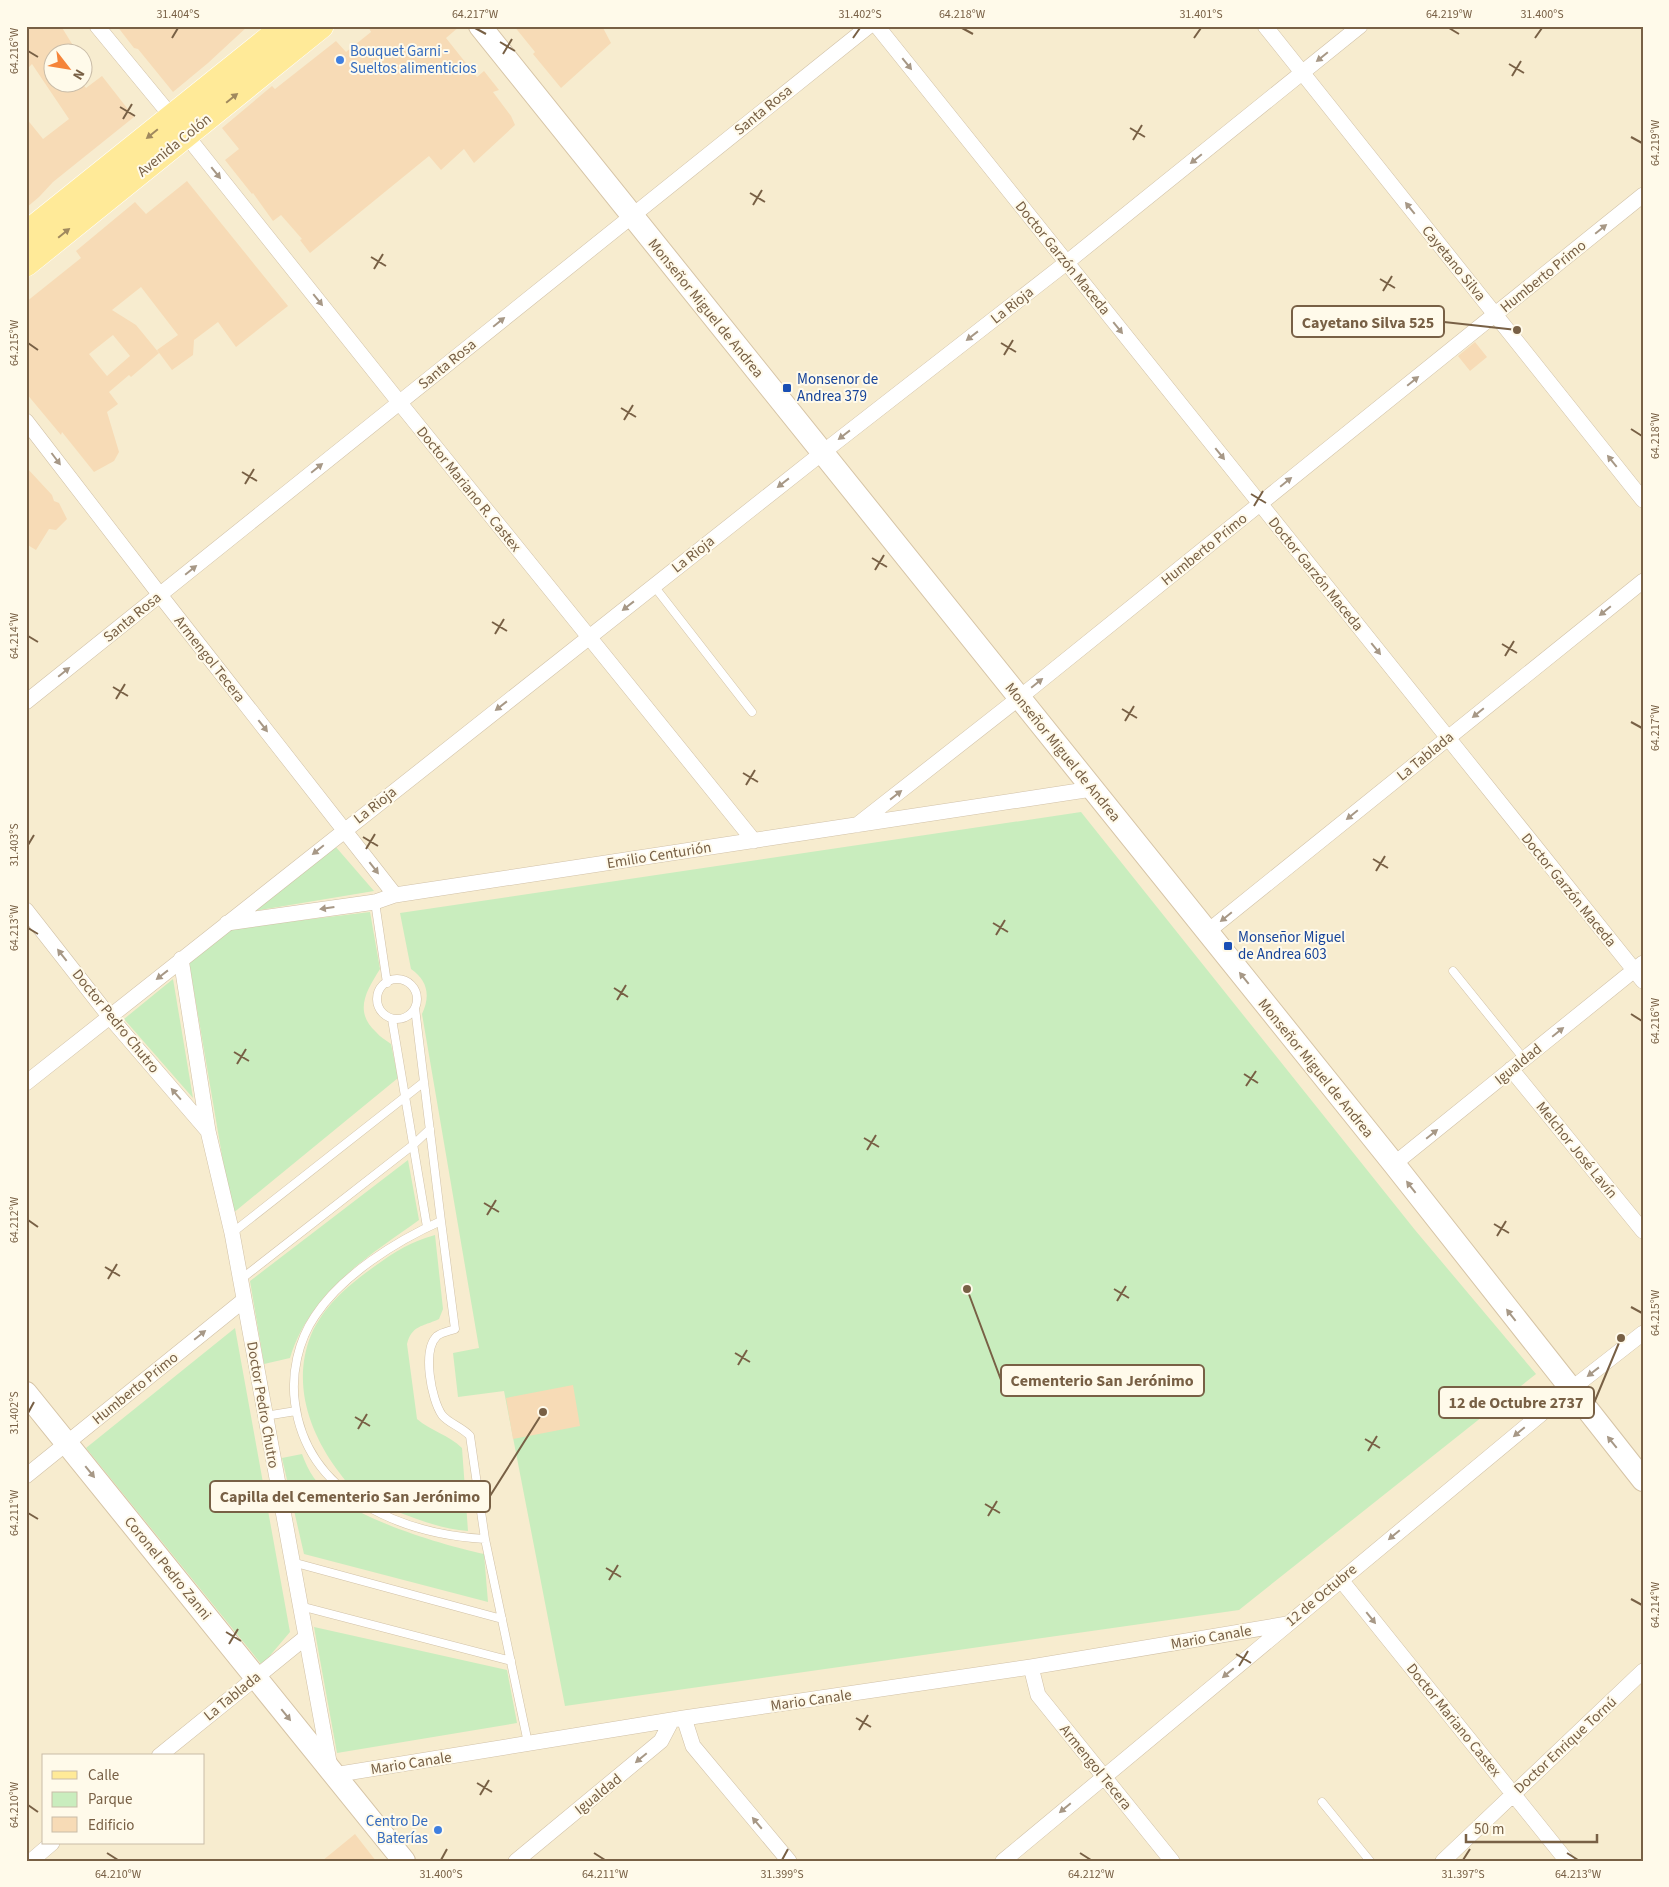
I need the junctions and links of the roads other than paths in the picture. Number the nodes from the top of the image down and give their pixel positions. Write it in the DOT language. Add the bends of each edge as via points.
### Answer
graph roads {
  1 [pos="97,26"];
  2 [pos="285,26"];
  3 [pos="321,26"];
  4 [pos="480,26"];
  5 [pos="869,26"];
  6 [pos="877,26"];
  7 [pos="1265,26"];
  8 [pos="1360,26"];
  9 [pos="1302,73"];
  10 [pos="179,126"];
  11 [pos="1643,196"];
  12 [pos="632,215"];
  13 [pos="26,234"];
  14 [pos="1066,263"];
  15 [pos="26,264"];
  16 [pos="1495,314"];
  17 [pos="399,402"];
  18 [pos="26,420"];
  19 [pos="822,453"];
  20 [pos="1643,500"];
  21 [pos="1260,504"];
  22 [pos="1643,580"];
  23 [pos="654,586"];
  24 [pos="160,595"];
  25 [pos="589,637"];
  26 [pos="1019,698"];
  27 [pos="26,702"];
  28 [pos="752,712"];
  29 [pos="1448,738"];
  30 [pos="1092,789"];
  31 [pos="857,825"];
  32 [pos="344,830"];
  33 [pos="754,840"];
  34 [pos="395,895"];
  35 [pos="375,902"];
  36 [pos="26,910"];
  37 [pos="227,923"];
  38 [pos="1207,932"];
  39 [pos="181,960"];
  40 [pos="1453,971"];
  41 [pos="1640,972"];
  42 [pos="387,983"];
  43 [pos="415,1008"];
  44 [pos="110,1016"];
  45 [pos="392,1019"];
  46 [pos="1524,1059"];
  47 [pos="1511,1069"];
  48 [pos="424,1082"];
  49 [pos="26,1083"];
  50 [pos="406,1098"];
  51 [pos="430,1129"];
  52 [pos="208,1131"];
  53 [pos="413,1145"];
  54 [pos="1394,1164"];
  55 [pos="441,1221"];
  56 [pos="426,1227"];
  57 [pos="1643,1231"];
  58 [pos="232,1233"];
  59 [pos="240,1280"];
  60 [pos="244,1300"];
  61 [pos="1643,1333"];
  62 [pos="1570,1390"];
  63 [pos="26,1393"];
  64 [pos="296,1411"];
  65 [pos="265,1416"];
  66 [pos="67,1443"];
  67 [pos="26,1476"];
  68 [pos="1643,1480"];
  69 [pos="485,1538"];
  70 [pos="292,1562"];
  71 [pos="1340,1580"];
  72 [pos="300,1606"];
  73 [pos="502,1619"];
  74 [pos="1287,1624"];
  75 [pos="306,1637"];
  76 [pos="511,1661"];
  77 [pos="1031,1668"];
  78 [pos="1643,1671"];
  79 [pos="255,1677"];
  80 [pos="678,1719"];
  81 [pos="528,1744"];
  82 [pos="161,1754"];
  83 [pos="332,1772"];
  84 [pos="1102,1776"];
  85 [pos="1513,1794"];
  86 [pos="1322,1802"];
  87 [pos="51,1844"];
  88 [pos="31,1861"];
  89 [pos="404,1861"];
  90 [pos="516,1861"];
  91 [pos="788,1861"];
  92 [pos="1003,1861"];
  93 [pos="1172,1861"];
  94 [pos="1370,1861"];
  95 [pos="1443,1861"];
  96 [pos="1567,1861"];
  1 -- 10 [label="street, Doctor Mariano R. Castex"];
  2 -- 10 [label="main road, Avenida Colón"];
  10 -- 3 [label="main road, Avenida Colón, one-way"];
  4 -- 12 [label="main road, Monseñor Miguel de Andrea"];
  5 -- 12 [label="street, Santa Rosa"];
  6 -- 14 [label="street, Doctor Garzón Maceda, one-way"];
  7 -- 9 [label="street, Cayetano Silva"];
  8 -- 9 [label="street, La Rioja, one-way"];
  9 -- 14 [label="street, La Rioja, one-way"];
  16 -- 9 [label="street, Cayetano Silva, one-way"];
  10 -- 13 [label="main road, Avenida Colón, one-way"];
  15 -- 10 [label="main road, Avenida Colón, one-way"];
  10 -- 17 [label="street, Doctor Mariano R. Castex, one-way"];
  16 -- 11 [label="street, Humberto Primo, one-way"];
  17 -- 12 [label="street, Santa Rosa, one-way"];
  12 -- 19 [label="main road, Monseñor Miguel de Andrea"];
  14 -- 19 [label="street, La Rioja, one-way"];
  14 -- 21 [label="street, Doctor Garzón Maceda, one-way"];
  20 -- 16 [label="street, Cayetano Silva, one-way"];
  21 -- 16 [label="street, Humberto Primo, one-way"];
  24 -- 17 [label="street, Santa Rosa, one-way"];
  17 -- 25 [label="street, Doctor Mariano R. Castex"];
  18 -- 24 [label="street, Armengol Tecera, one-way"];
  19 -- 23 [label="street, La Rioja, one-way"];
  19 -- 26 [label="main road, Monseñor Miguel de Andrea"];
  26 -- 21 [label="street, Humberto Primo, one-way"];
  21 -- 29 [label="street, Doctor Garzón Maceda, one-way"];
  22 -- 29 [label="street, La Tablada, one-way"];
  23 -- 25 [label="street, La Rioja, one-way"];
  23 -- 28 [label="lane"];
  27 -- 24 [label="street, Santa Rosa, one-way"];
  24 -- 32 [label="street, Armengol Tecera, one-way"];
  25 -- 32 [label="street, La Rioja, one-way"];
  25 -- 33 [label="street, Doctor Mariano R. Castex"];
  26 -- 30 [label="main road, Monseñor Miguel de Andrea"];
  31 -- 26 [label="street, Humberto Primo, one-way"];
  29 -- 38 [label="street, La Tablada, one-way"];
  29 -- 41 [label="street, Doctor Garzón Maceda"];
  30 -- 31 [label="street, Emilio Centurión"];
  30 -- 38 [label="main road, Monseñor Miguel de Andrea"];
  31 -- 33 [label="street, Emilio Centurión"];
  32 -- 34 [label="street, Armengol Tecera, one-way"];
  32 -- 37 [label="street, La Rioja, one-way"];
  33 -- 34 [label="street, Emilio Centurión"];
  34 -- 35 [label="street, Emilio Centurión"];
  35 -- 37 [label="street, Emilio Centurión, one-way"];
  35 -- 42 [label="lane"];
  44 -- 36 [label="street, Doctor Pedro Chutro, one-way"];
  37 -- 39 [label="street, La Rioja"];
  54 -- 38 [label="main road, Monseñor Miguel de Andrea, one-way"];
  39 -- 44 [label="street, La Rioja, one-way"];
  39 -- 52 [label="street, Doctor Pedro Chutro"];
  40 -- 46 [label="lane"];
  46 -- 41 [label="street, Igualdad, one-way"];
  42 -- 43 [label="lane" via="399,980 410,984 417,996"];
  42 -- 45 [label="lane" via="378,999 382,1012"];
  43 -- 45 [label="lane" via="406,1017"];
  43 -- 48 [label="lane"];
  44 -- 49 [label="street, La Rioja"];
  52 -- 44 [label="street, Doctor Pedro Chutro, one-way"];
  45 -- 50 [label="lane"];
  46 -- 47 [label="street, Igualdad"];
  54 -- 47 [label="street, Igualdad, one-way"];
  47 -- 57 [label="street, Melchor José Lavín"];
  48 -- 50 [label="lane"];
  48 -- 51 [label="lane"];
  50 -- 53 [label="lane"];
  50 -- 58 [label="lane"];
  51 -- 53 [label="lane"];
  51 -- 55 [label="lane"];
  52 -- 58 [label="street, Doctor Pedro Chutro"];
  53 -- 56 [label="lane"];
  53 -- 59 [label="lane"];
  62 -- 54 [label="main road, Monseñor Miguel de Andrea, one-way"];
  55 -- 56 [label="lane"];
  55 -- 69 [label="lane" via="456,1329 437,1336 431,1345 429,1364 434,1397 443,1416 470,1436"];
  56 -- 64 [label="lane" via="365,1267 331,1296 314,1317 302,1340 295,1366 293,1393"];
  58 -- 59 [label="street, Doctor Pedro Chutro"];
  59 -- 60 [label="street, Doctor Pedro Chutro"];
  60 -- 65 [label="street, Doctor Pedro Chutro"];
  66 -- 60 [label="street, Humberto Primo, one-way"];
  61 -- 62 [label="street, 12 de Octubre, one-way"];
  68 -- 62 [label="main road, Monseñor Miguel de Andrea, one-way"];
  62 -- 71 [label="street, 12 de Octubre, one-way"];
  63 -- 66 [label="main road, Coronel Pedro Zanni"];
  64 -- 65 [label="lane"];
  64 -- 69 [label="lane" via="306,1444 320,1467 359,1502 406,1524 446,1534"];
  65 -- 70 [label="street, Doctor Pedro Chutro"];
  66 -- 67 [label="street, Humberto Primo"];
  66 -- 79 [label="main road, Coronel Pedro Zanni, one-way"];
  69 -- 73 [label="lane"];
  70 -- 72 [label="street, Doctor Pedro Chutro"];
  70 -- 73 [label="lane"];
  71 -- 74 [label="street, 12 de Octubre"];
  71 -- 85 [label="street, Doctor Mariano Castex, one-way"];
  72 -- 75 [label="street, Doctor Pedro Chutro"];
  72 -- 76 [label="lane"];
  73 -- 76 [label="lane"];
  74 -- 77 [label="street, Mario Canale"];
  74 -- 84 [label="street, 12 de Octubre, one-way"];
  75 -- 79 [label="street, La Tablada"];
  75 -- 83 [label="street, Doctor Pedro Chutro"];
  76 -- 81 [label="lane"];
  77 -- 80 [label="street, Mario Canale"];
  77 -- 84 [label="street, Armengol Tecera" via="1038,1694"];
  78 -- 85 [label="street, Doctor Enrique Tornú"];
  79 -- 82 [label="street, La Tablada"];
  79 -- 83 [label="main road, Coronel Pedro Zanni, one-way"];
  80 -- 81 [label="street, Mario Canale"];
  80 -- 90 [label="street, Igualdad, one-way" via="661,1741"];
  91 -- 80 [label="street, one-way" via="693,1746"];
  81 -- 83 [label="street, Mario Canale"];
  83 -- 89 [label="main road, Coronel Pedro Zanni"];
  84 -- 92 [label="street, 12 de Octubre, one-way"];
  84 -- 93 [label="street, Armengol Tecera"];
  85 -- 95 [label="street, Doctor Enrique Tornú"];
  85 -- 96 [label="street, Doctor Mariano Castex"];
  86 -- 94 [label="lane"];
  87 -- 88 [label="street"];
}
